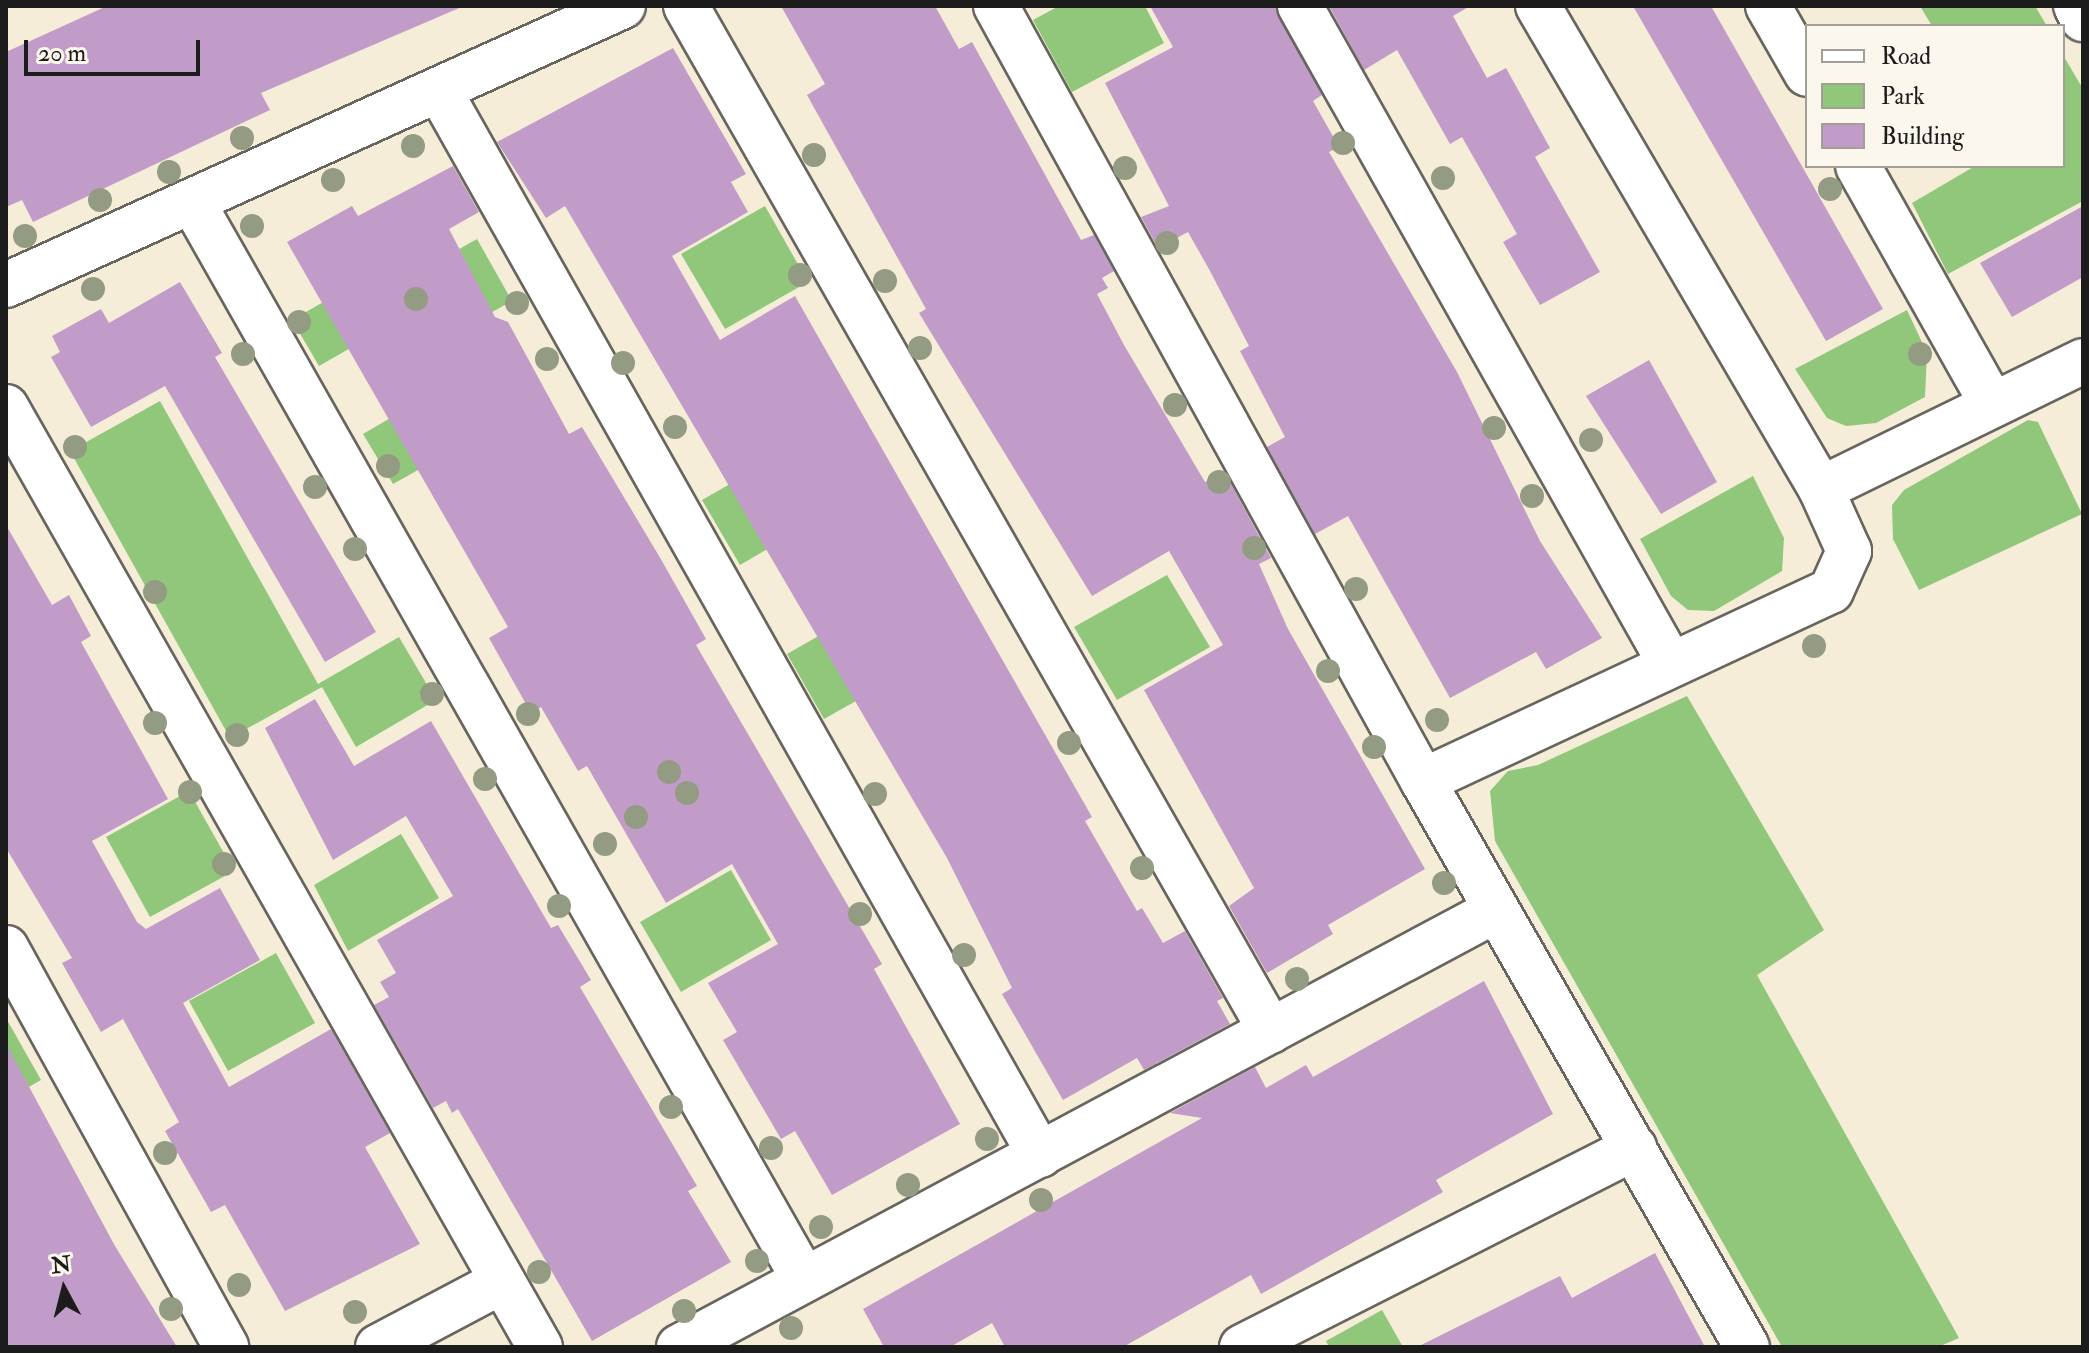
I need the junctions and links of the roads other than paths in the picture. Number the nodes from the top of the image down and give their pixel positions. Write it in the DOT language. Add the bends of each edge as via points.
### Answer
graph roads {
  1 [pos="623,6"];
  2 [pos="686,6"];
  3 [pos="996,6"];
  4 [pos="1300,6"];
  5 [pos="1538,6"];
  6 [pos="1768,6"];
  7 [pos="2076,6"];
  8 [pos="2083,19"];
  9 [pos="1805,71"];
  10 [pos="439,90"];
  11 [pos="1859,168"];
  12 [pos="192,201"];
  13 [pos="6,285"];
  14 [pos="2083,361"];
  15 [pos="1991,402"];
  16 [pos="6,407"];
  17 [pos="1821,489"];
  18 [pos="1671,665"];
  19 [pos="1423,781"];
  20 [pos="1496,910"];
  21 [pos="6,948"];
  22 [pos="1271,1031"];
  23 [pos="1634,1148"];
  24 [pos="1040,1155"];
  25 [pos="804,1279"];
  26 [pos="501,1282"];
  27 [pos="226,1347"];
  28 [pos="378,1347"];
  29 [pos="540,1347"];
  30 [pos="679,1347"];
  31 [pos="1242,1347"];
  32 [pos="1747,1347"];
  1 -- 10 [label="street"];
  2 -- 22 [label="street"];
  3 -- 19 [label="street"];
  4 -- 18 [label="street"];
  5 -- 17 [label="street"];
  6 -- 9 [label="street"];
  7 -- 8 [label="street"];
  10 -- 12 [label="street"];
  10 -- 24 [label="street"];
  11 -- 15 [label="street"];
  12 -- 13 [label="street"];
  12 -- 25 [label="street"];
  14 -- 15 [label="street"];
  15 -- 17 [label="street"];
  16 -- 26 [label="street"];
  17 -- 18 [label="street" via="1847,537 1840,581"];
  18 -- 19 [label="street"];
  19 -- 20 [label="street"];
  20 -- 22 [label="street"];
  20 -- 23 [label="street"];
  21 -- 27 [label="street"];
  22 -- 24 [label="street"];
  23 -- 31 [label="street"];
  23 -- 32 [label="street"];
  24 -- 25 [label="street"];
  25 -- 30 [label="street"];
  26 -- 28 [label="street"];
  26 -- 29 [label="street"];
}
